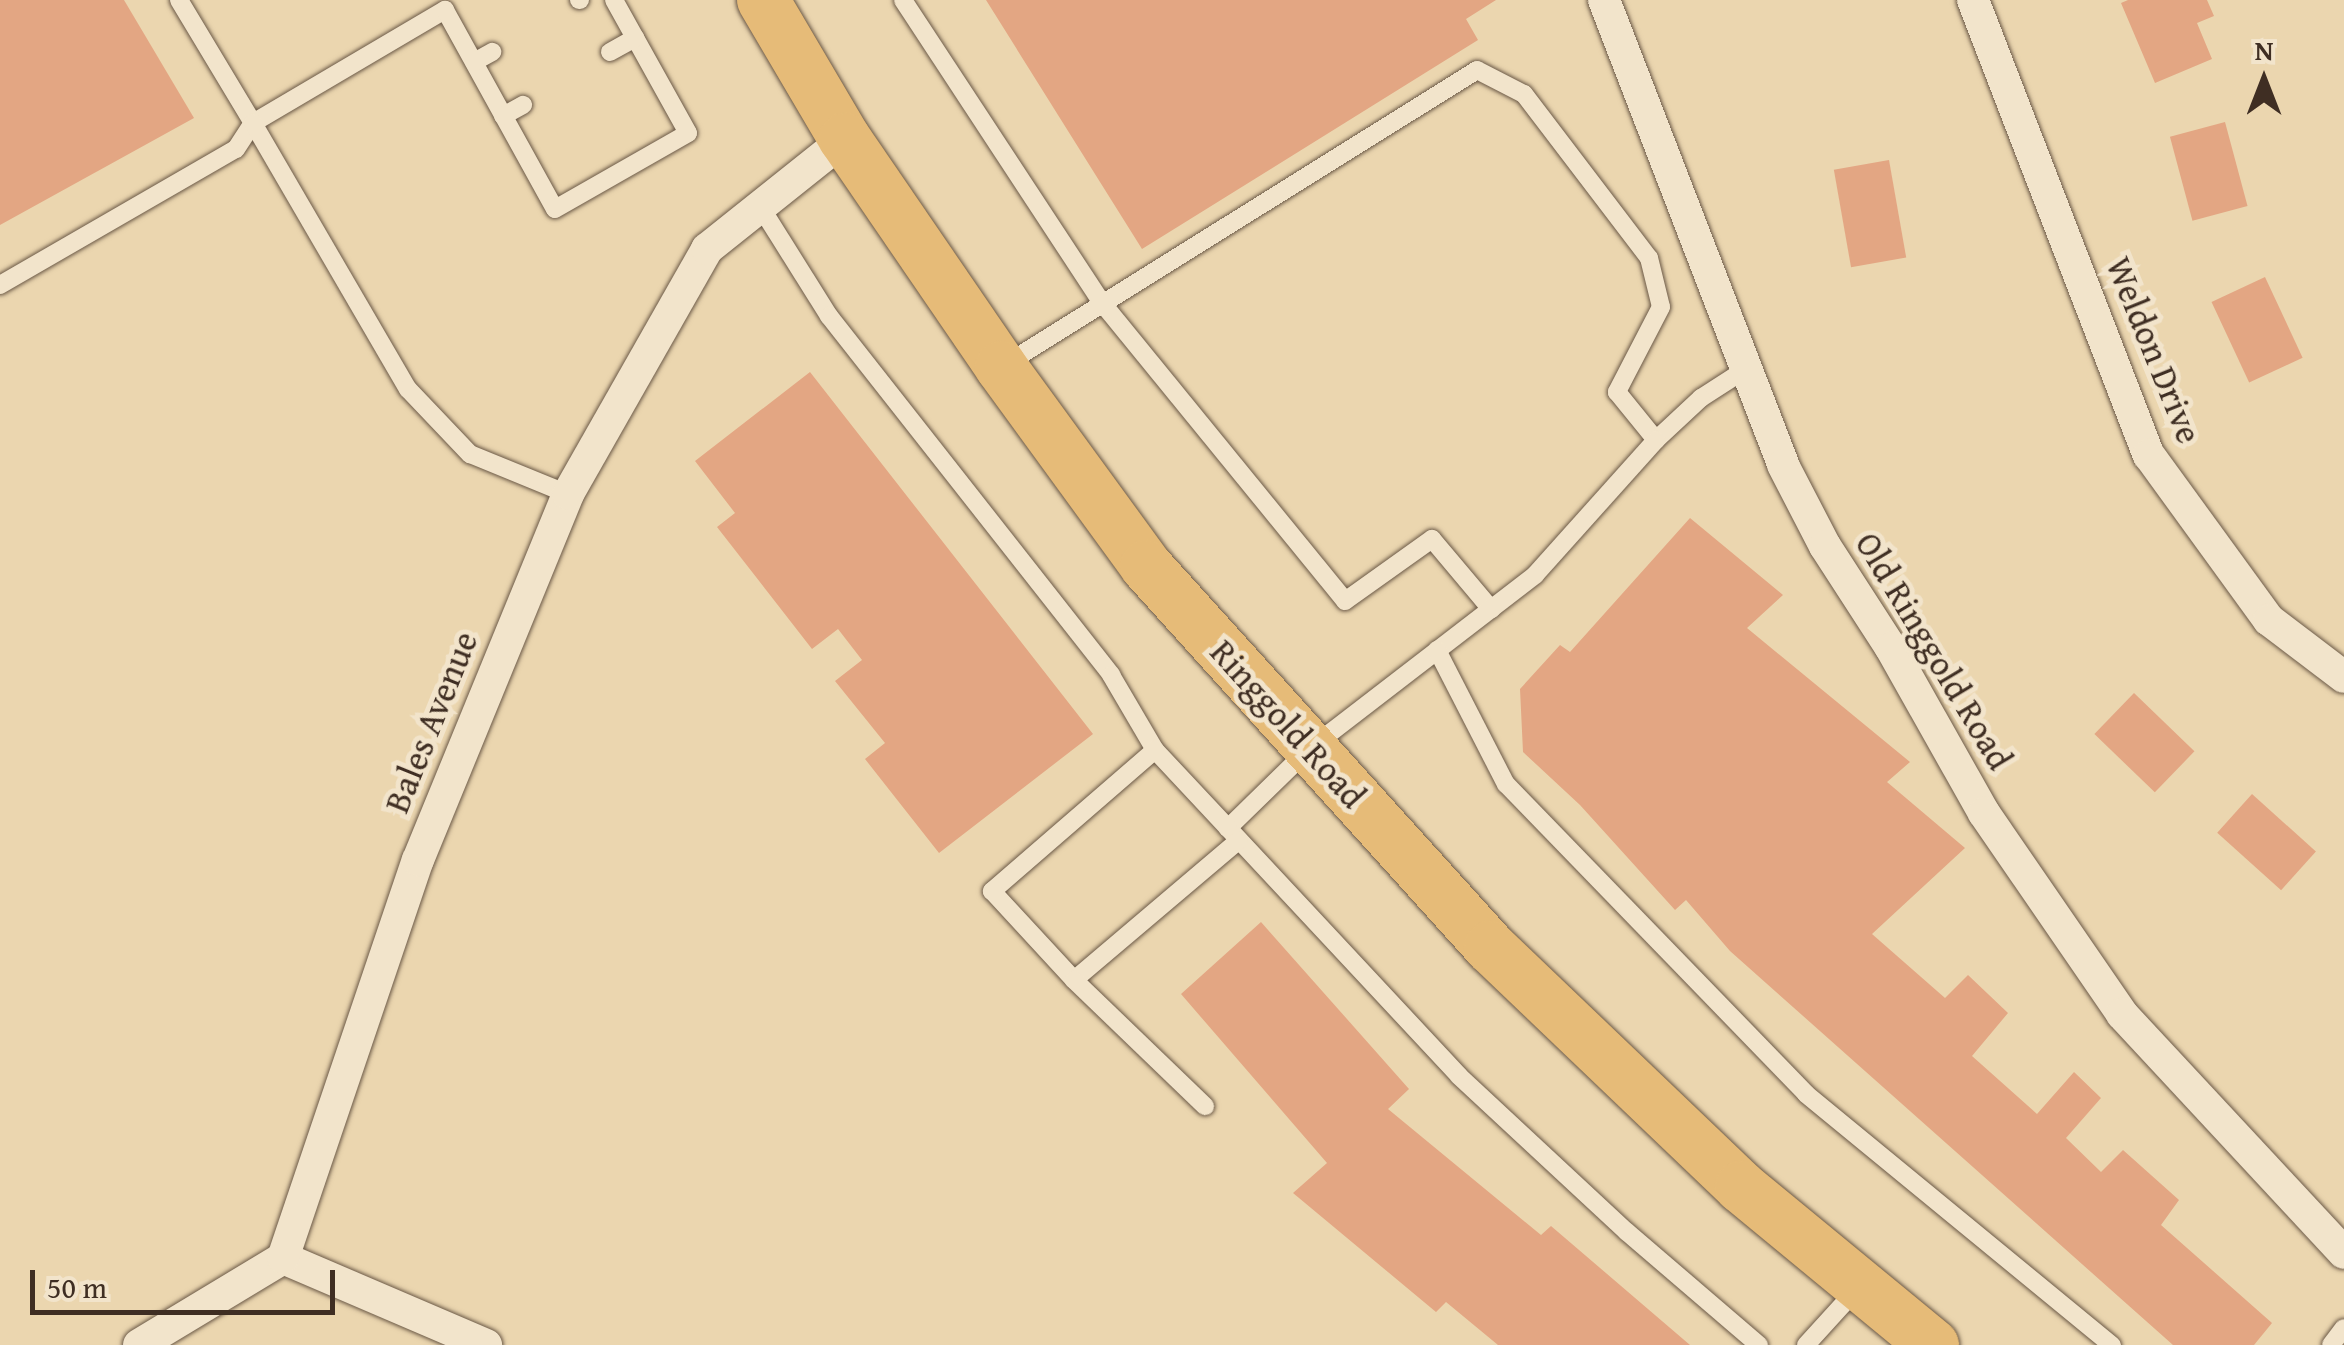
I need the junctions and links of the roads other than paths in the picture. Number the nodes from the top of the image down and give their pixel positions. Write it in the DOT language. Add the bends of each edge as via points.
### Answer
graph roads {
  1 [pos="179,0"];
  2 [pos="614,0"];
  3 [pos="763,0"];
  4 [pos="903,0"];
  5 [pos="1604,0"];
  6 [pos="1973,0"];
  7 [pos="454,5"];
  8 [pos="635,38"];
  9 [pos="492,52"];
  10 [pos="610,52"];
  11 [pos="474,62"];
  12 [pos="523,104"];
  13 [pos="504,116"];
  14 [pos="253,123"];
  15 [pos="845,139"];
  16 [pos="760,206"];
  17 [pos="0,285"];
  18 [pos="1104,304"];
  19 [pos="1002,367"];
  20 [pos="1746,369"];
  21 [pos="1656,440"];
  22 [pos="568,494"];
  23 [pos="1491,609"];
  24 [pos="1436,650"];
  25 [pos="2344,676"];
  26 [pos="1310,748"];
  27 [pos="1155,750"];
  28 [pos="1234,834"];
  29 [pos="1074,980"];
  30 [pos="1206,1106"];
  31 [pos="2344,1253"];
  32 [pos="283,1258"];
  33 [pos="1860,1285"];
  34 [pos="2344,1328"];
  35 [pos="139,1345"];
  36 [pos="486,1345"];
  37 [pos="1758,1345"];
  38 [pos="1806,1345"];
  39 [pos="1933,1345"];
  40 [pos="2112,1345"];
  41 [pos="2331,1345"];
  1 -- 14 [label="lane"];
  2 -- 8 [label="lane"];
  3 -- 15 [label="main road, Ringgold Road"];
  4 -- 18 [label="lane"];
  5 -- 20 [label="street, Old Ringgold Road"];
  6 -- 25 [label="street, Weldon Drive" via="2148,455 2270,620"];
  7 -- 11 [label="lane"];
  7 -- 14 [label="lane"];
  8 -- 10 [label="lane"];
  8 -- 13 [label="lane" via="688,133 555,210"];
  9 -- 11 [label="lane"];
  11 -- 13 [label="lane"];
  12 -- 13 [label="lane"];
  14 -- 17 [label="lane" via="236,148"];
  14 -- 22 [label="lane" via="408,389 470,454"];
  15 -- 16 [label="street, Bales Avenue"];
  15 -- 19 [label="main road, Ringgold Road"];
  16 -- 22 [label="street, Bales Avenue" via="707,249"];
  16 -- 27 [label="lane" via="829,316 1111,674"];
  18 -- 19 [label="lane"];
  18 -- 21 [label="lane" via="1477,70 1524,94 1649,258 1661,307 1617,392"];
  18 -- 23 [label="lane" via="1345,601 1432,539"];
  19 -- 26 [label="main road, Ringgold Road" via="1146,566"];
  20 -- 21 [label="lane" via="1701,398"];
  20 -- 31 [label="street, Old Ringgold Road" via="1782,465 1825,546 2044,908 2133,1027"];
  21 -- 23 [label="lane" via="1535,575"];
  22 -- 32 [label="street, Bales Avenue" via="418,860"];
  23 -- 24 [label="lane"];
  24 -- 26 [label="lane"];
  24 -- 40 [label="lane" via="1506,784 1806,1094"];
  26 -- 28 [label="lane"];
  26 -- 33 [label="main road, Ringgold Road" via="1490,947 1741,1187"];
  27 -- 28 [label="lane"];
  27 -- 29 [label="lane" via="992,890"];
  28 -- 29 [label="lane"];
  28 -- 37 [label="lane" via="1472,1089"];
  29 -- 30 [label="lane"];
  32 -- 35 [label="street"];
  32 -- 36 [label="street"];
  33 -- 38 [label="lane"];
  33 -- 39 [label="main road, Ringgold Road"];
  34 -- 41 [label="lane"];
}
